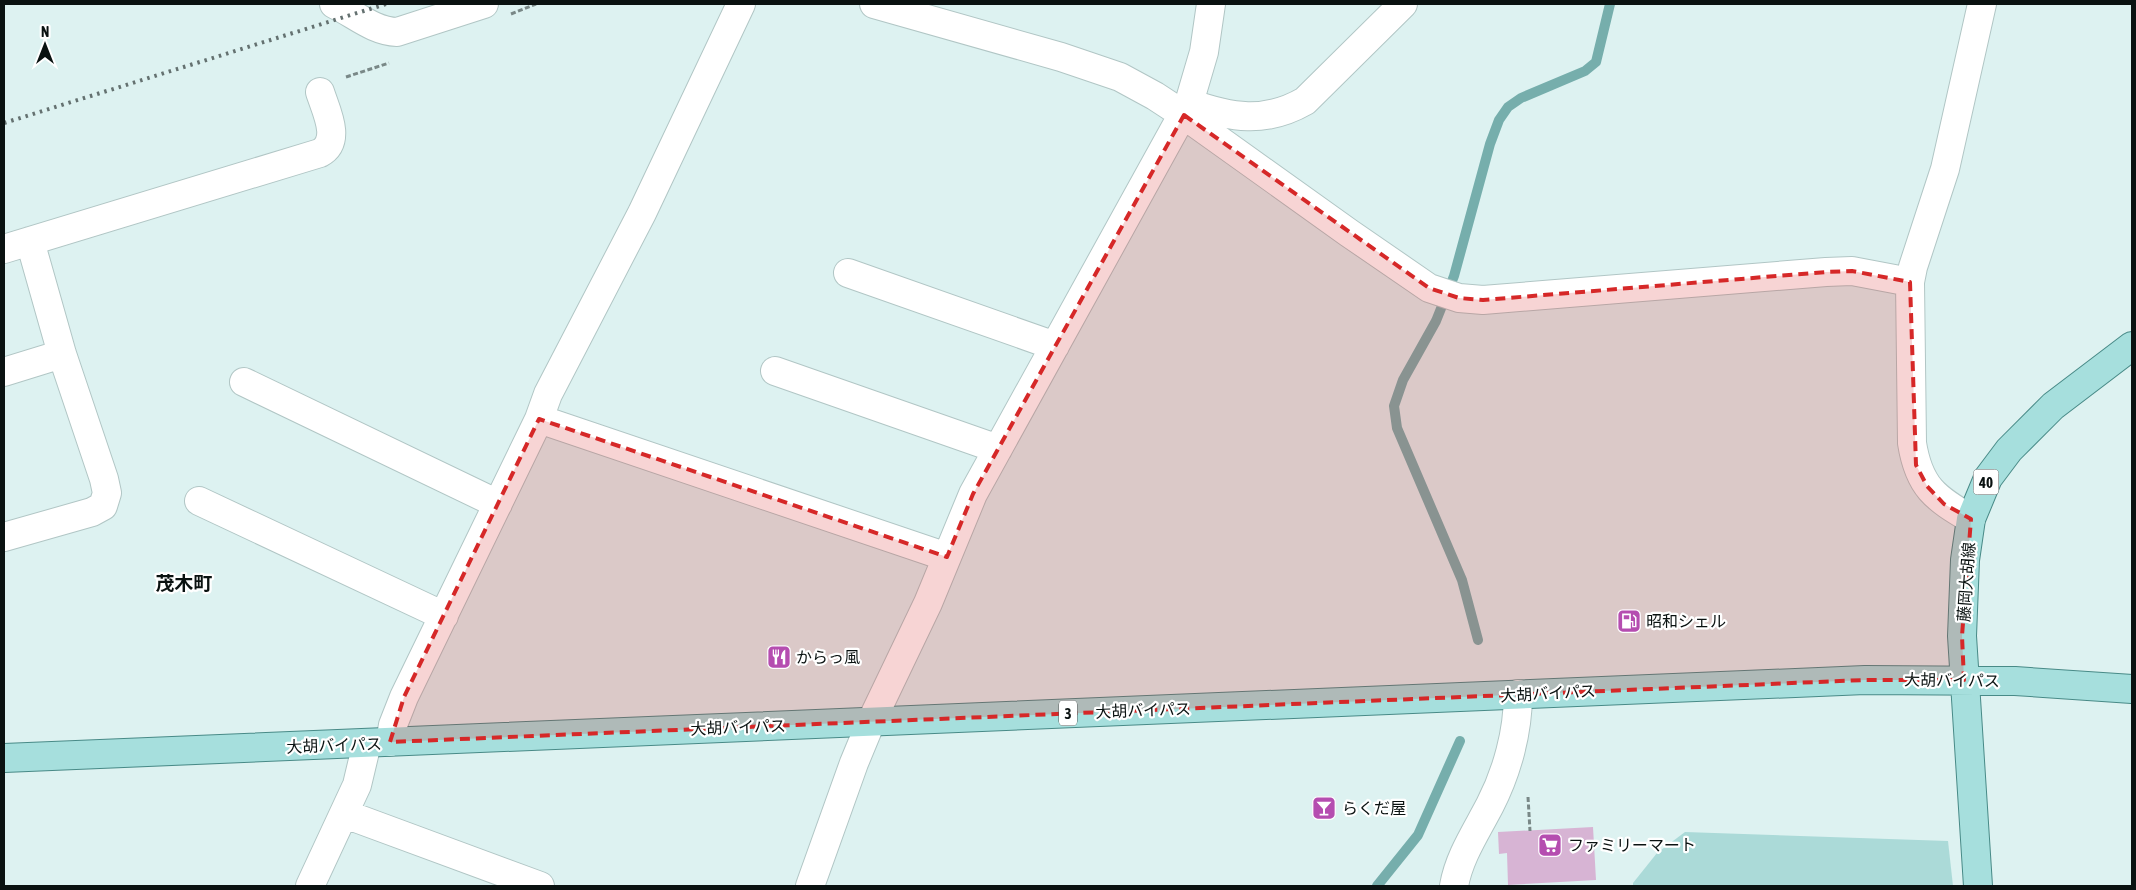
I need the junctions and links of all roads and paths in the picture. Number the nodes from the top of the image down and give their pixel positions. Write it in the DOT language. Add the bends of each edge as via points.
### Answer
graph roads {
  1 [pos="334,4"];
  2 [pos="484,4"];
  3 [pos="741,4"];
  4 [pos="874,4"];
  5 [pos="1211,4"];
  6 [pos="1403,4"];
  7 [pos="1982,4"];
  8 [pos="320,92"];
  9 [pos="1186,109"];
  10 [pos="30,241"];
  11 [pos="4,249"];
  12 [pos="848,274"];
  13 [pos="1910,282"];
  14 [pos="1055,346"];
  15 [pos="2132,346"];
  16 [pos="62,354"];
  17 [pos="4,372"];
  18 [pos="775,372"];
  19 [pos="244,382"];
  20 [pos="539,419"];
  21 [pos="998,448"];
  22 [pos="199,501"];
  23 [pos="498,504"];
  24 [pos="1971,519"];
  25 [pos="4,538"];
  26 [pos="947,557"];
  27 [pos="444,616"];
  28 [pos="1964,680"];
  29 [pos="2132,690"];
  30 [pos="1518,694"];
  31 [pos="871,722"];
  32 [pos="379,743"];
  33 [pos="4,758"];
  34 [pos="1528,796"];
  35 [pos="345,814"];
  36 [pos="1530,830"];
  37 [pos="310,886"];
  38 [pos="540,886"];
  39 [pos="810,886"];
  40 [pos="1454,886"];
  41 [pos="1978,886"];
  1 -- 2 [label="street" via="385,32 396,32"];
  3 -- 20 [label="street" via="642,213 548,394"];
  4 -- 9 [label="street" via="1097,69"];
  5 -- 9 [label="street" via="1204,52"];
  6 -- 9 [label="street" via="1305,100 1292,108 1258,117"];
  7 -- 13 [label="street" via="1945,169"];
  8 -- 10 [label="street" via="331,128 328,149"];
  9 -- 13 [label="street" via="1349,233 1429,288 1459,298 1483,300 1852,271"];
  9 -- 14 [label="street"];
  10 -- 11 [label="street"];
  10 -- 16 [label="street"];
  12 -- 14 [label="street"];
  13 -- 24 [label="street" via="1912,443 1916,465 1927,486 1944,504"];
  14 -- 21 [label="street"];
  15 -- 24 [label="main road, 藤岡大胡線 / 40" via="2053,406 2009,450 1988,478"];
  16 -- 17 [label="street"];
  16 -- 25 [label="street" via="104,479 107,492 103,506"];
  18 -- 21 [label="street"];
  19 -- 23 [label="street"];
  20 -- 23 [label="street"];
  20 -- 26 [label="street"];
  21 -- 26 [label="street" via="973,494"];
  22 -- 27 [label="street"];
  23 -- 27 [label="street"];
  24 -- 28 [label="main road, 藤岡大胡線 / 40" via="1965,560"];
  26 -- 31 [label="street"];
  27 -- 32 [label="street" via="396,716"];
  28 -- 29 [label="main road, 大胡バイパス / 3" via="2091,685"];
  28 -- 30 [label="main road, 大胡バイパス / 3" via="1865,680"];
  28 -- 41 [label="main road, 藤岡大胡線 / 40"];
  30 -- 31 [label="main road, 大胡バイパス / 3"];
  30 -- 40 [label="street" via="1515,735 1491,804 1471,838"];
  31 -- 32 [label="main road, 大胡バイパス / 3"];
  31 -- 39 [label="street"];
  32 -- 33 [label="main road, 大胡バイパス / 3"];
  32 -- 35 [label="street"];
  34 -- 36 [label="path"];
  35 -- 37 [label="street"];
  35 -- 38 [label="street"];
}
